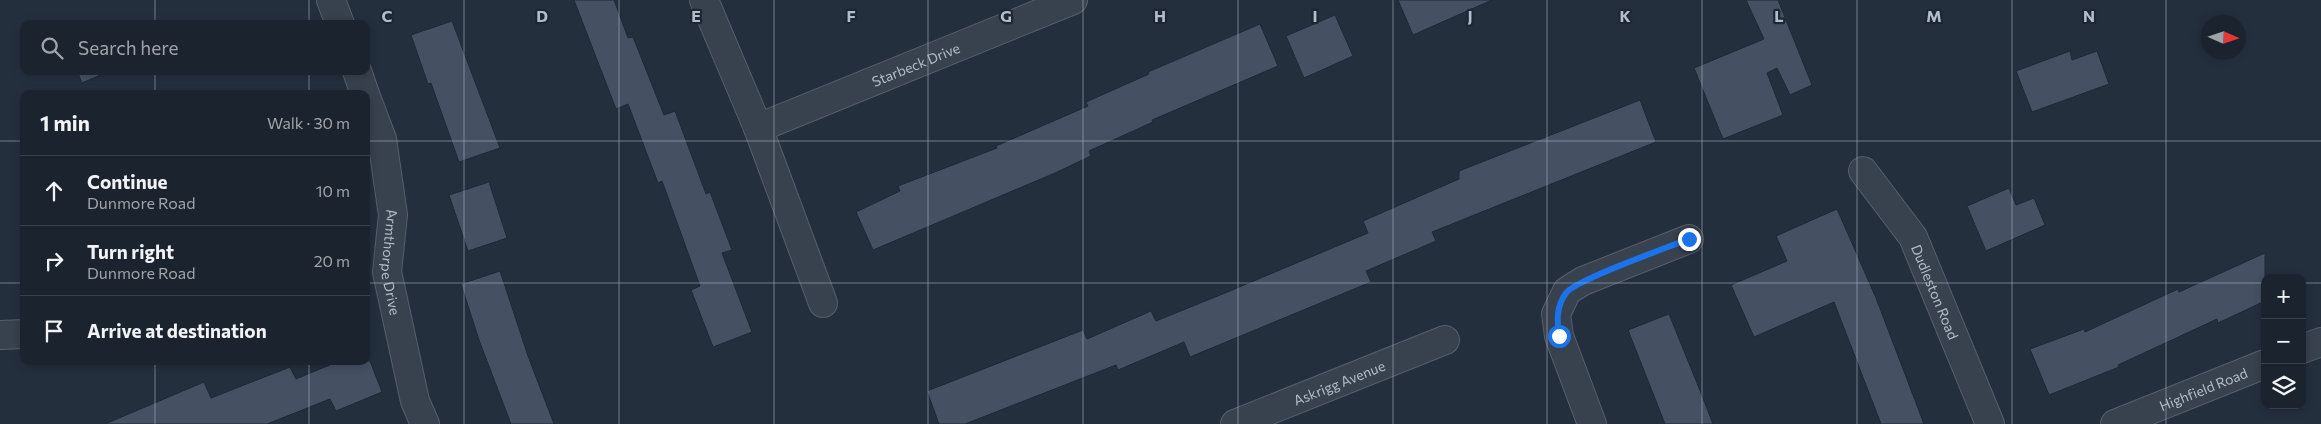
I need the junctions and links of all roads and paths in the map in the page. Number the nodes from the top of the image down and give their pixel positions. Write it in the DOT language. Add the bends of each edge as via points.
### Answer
graph roads {
  1 [pos="331,0"];
  2 [pos="704,0"];
  3 [pos="1072,0"];
  4 [pos="338,20"];
  5 [pos="358,75"];
  6 [pos="364,90"];
  7 [pos="370,106"];
  8 [pos="758,128"];
  9 [pos="1863,170"];
  10 [pos="1689,239"];
  11 [pos="376,275"];
  12 [pos="823,303"];
  13 [pos="20,334"];
  14 [pos="0,335"];
  15 [pos="1446,340"];
  16 [pos="2321,342"];
  17 [pos="2306,348"];
  18 [pos="2261,366"];
  19 [pos="425,424"];
  20 [pos="1235,424"];
  21 [pos="1592,424"];
  22 [pos="1990,424"];
  23 [pos="2115,424"];
  1 -- 4 [label="street"];
  2 -- 8 [label="street"];
  3 -- 8 [label="street, Starbeck Drive"];
  5 -- 6 [label="street, Armthorpe Drive"];
  7 -- 11 [label="street, Armthorpe Drive" via="382,139 393,215"];
  8 -- 12 [label="street"];
  9 -- 22 [label="street, Dudleston Road" via="1913,237"];
  10 -- 21 [label="street" via="1584,281 1567,291 1556,314 1559,336"];
  11 -- 19 [label="street, Armthorpe Drive"];
  13 -- 14 [label="street"];
  15 -- 20 [label="street, Askrigg Avenue"];
  16 -- 17 [label="street"];
  18 -- 23 [label="street, Highfield Road"];
}
